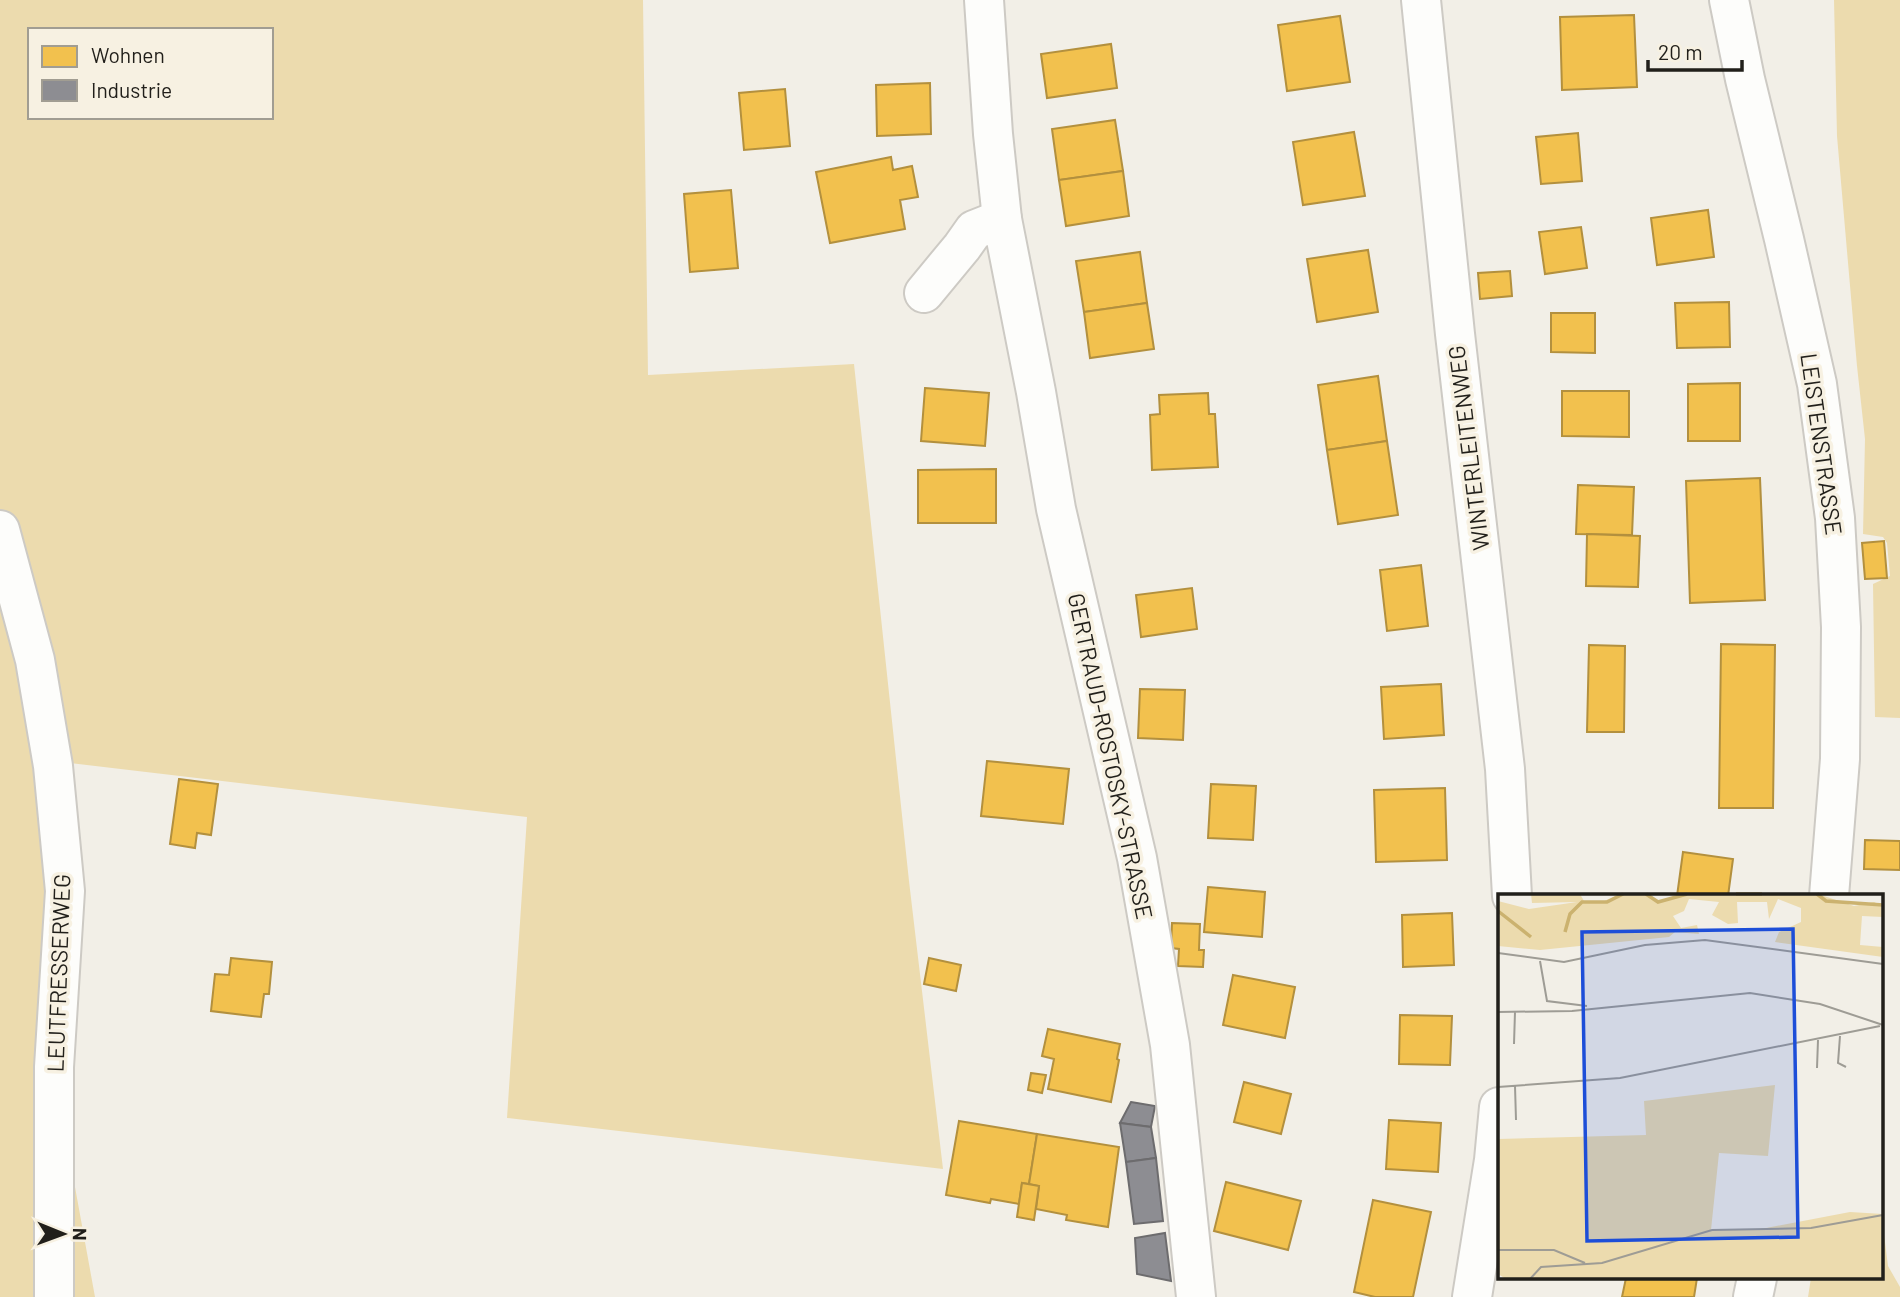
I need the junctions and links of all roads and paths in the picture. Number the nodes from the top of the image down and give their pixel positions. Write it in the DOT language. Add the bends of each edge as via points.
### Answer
graph roads {
  1 [pos="984,0"];
  2 [pos="1421,0"];
  3 [pos="1448,0"];
  4 [pos="1729,0"];
  5 [pos="1426,65"];
  6 [pos="1002,219"];
  7 [pos="924,293"];
  8 [pos="0,530"];
  9 [pos="1512,894"];
  10 [pos="1829,894"];
  11 [pos="1498,1118"];
  12 [pos="54,1297"];
  13 [pos="1196,1297"];
  14 [pos="1472,1297"];
  1 -- 6 [label="street, GERTRAUD-ROSTOSKY-STRASSE"];
  2 -- 5 [label="street, WINTERLEITENWEG"];
  3 -- 5 [label="street" via="1447,18"];
  4 -- 10 [label="street, LEISTENSTRASSE" via="1817,384 1835,518 1841,627 1840,759"];
  5 -- 9 [label="street, WINTERLEITENWEG" via="1505,769"];
  6 -- 7 [label="street" via="974,230"];
  6 -- 13 [label="street, GERTRAUD-ROSTOSKY-STRASSE" via="1056,509 1139,871 1170,1045"];
  8 -- 12 [label="street, LEUTFRESSERWEG" via="35,660 53,766 65,891 54,1067"];
  11 -- 14 [label="street"];
}
